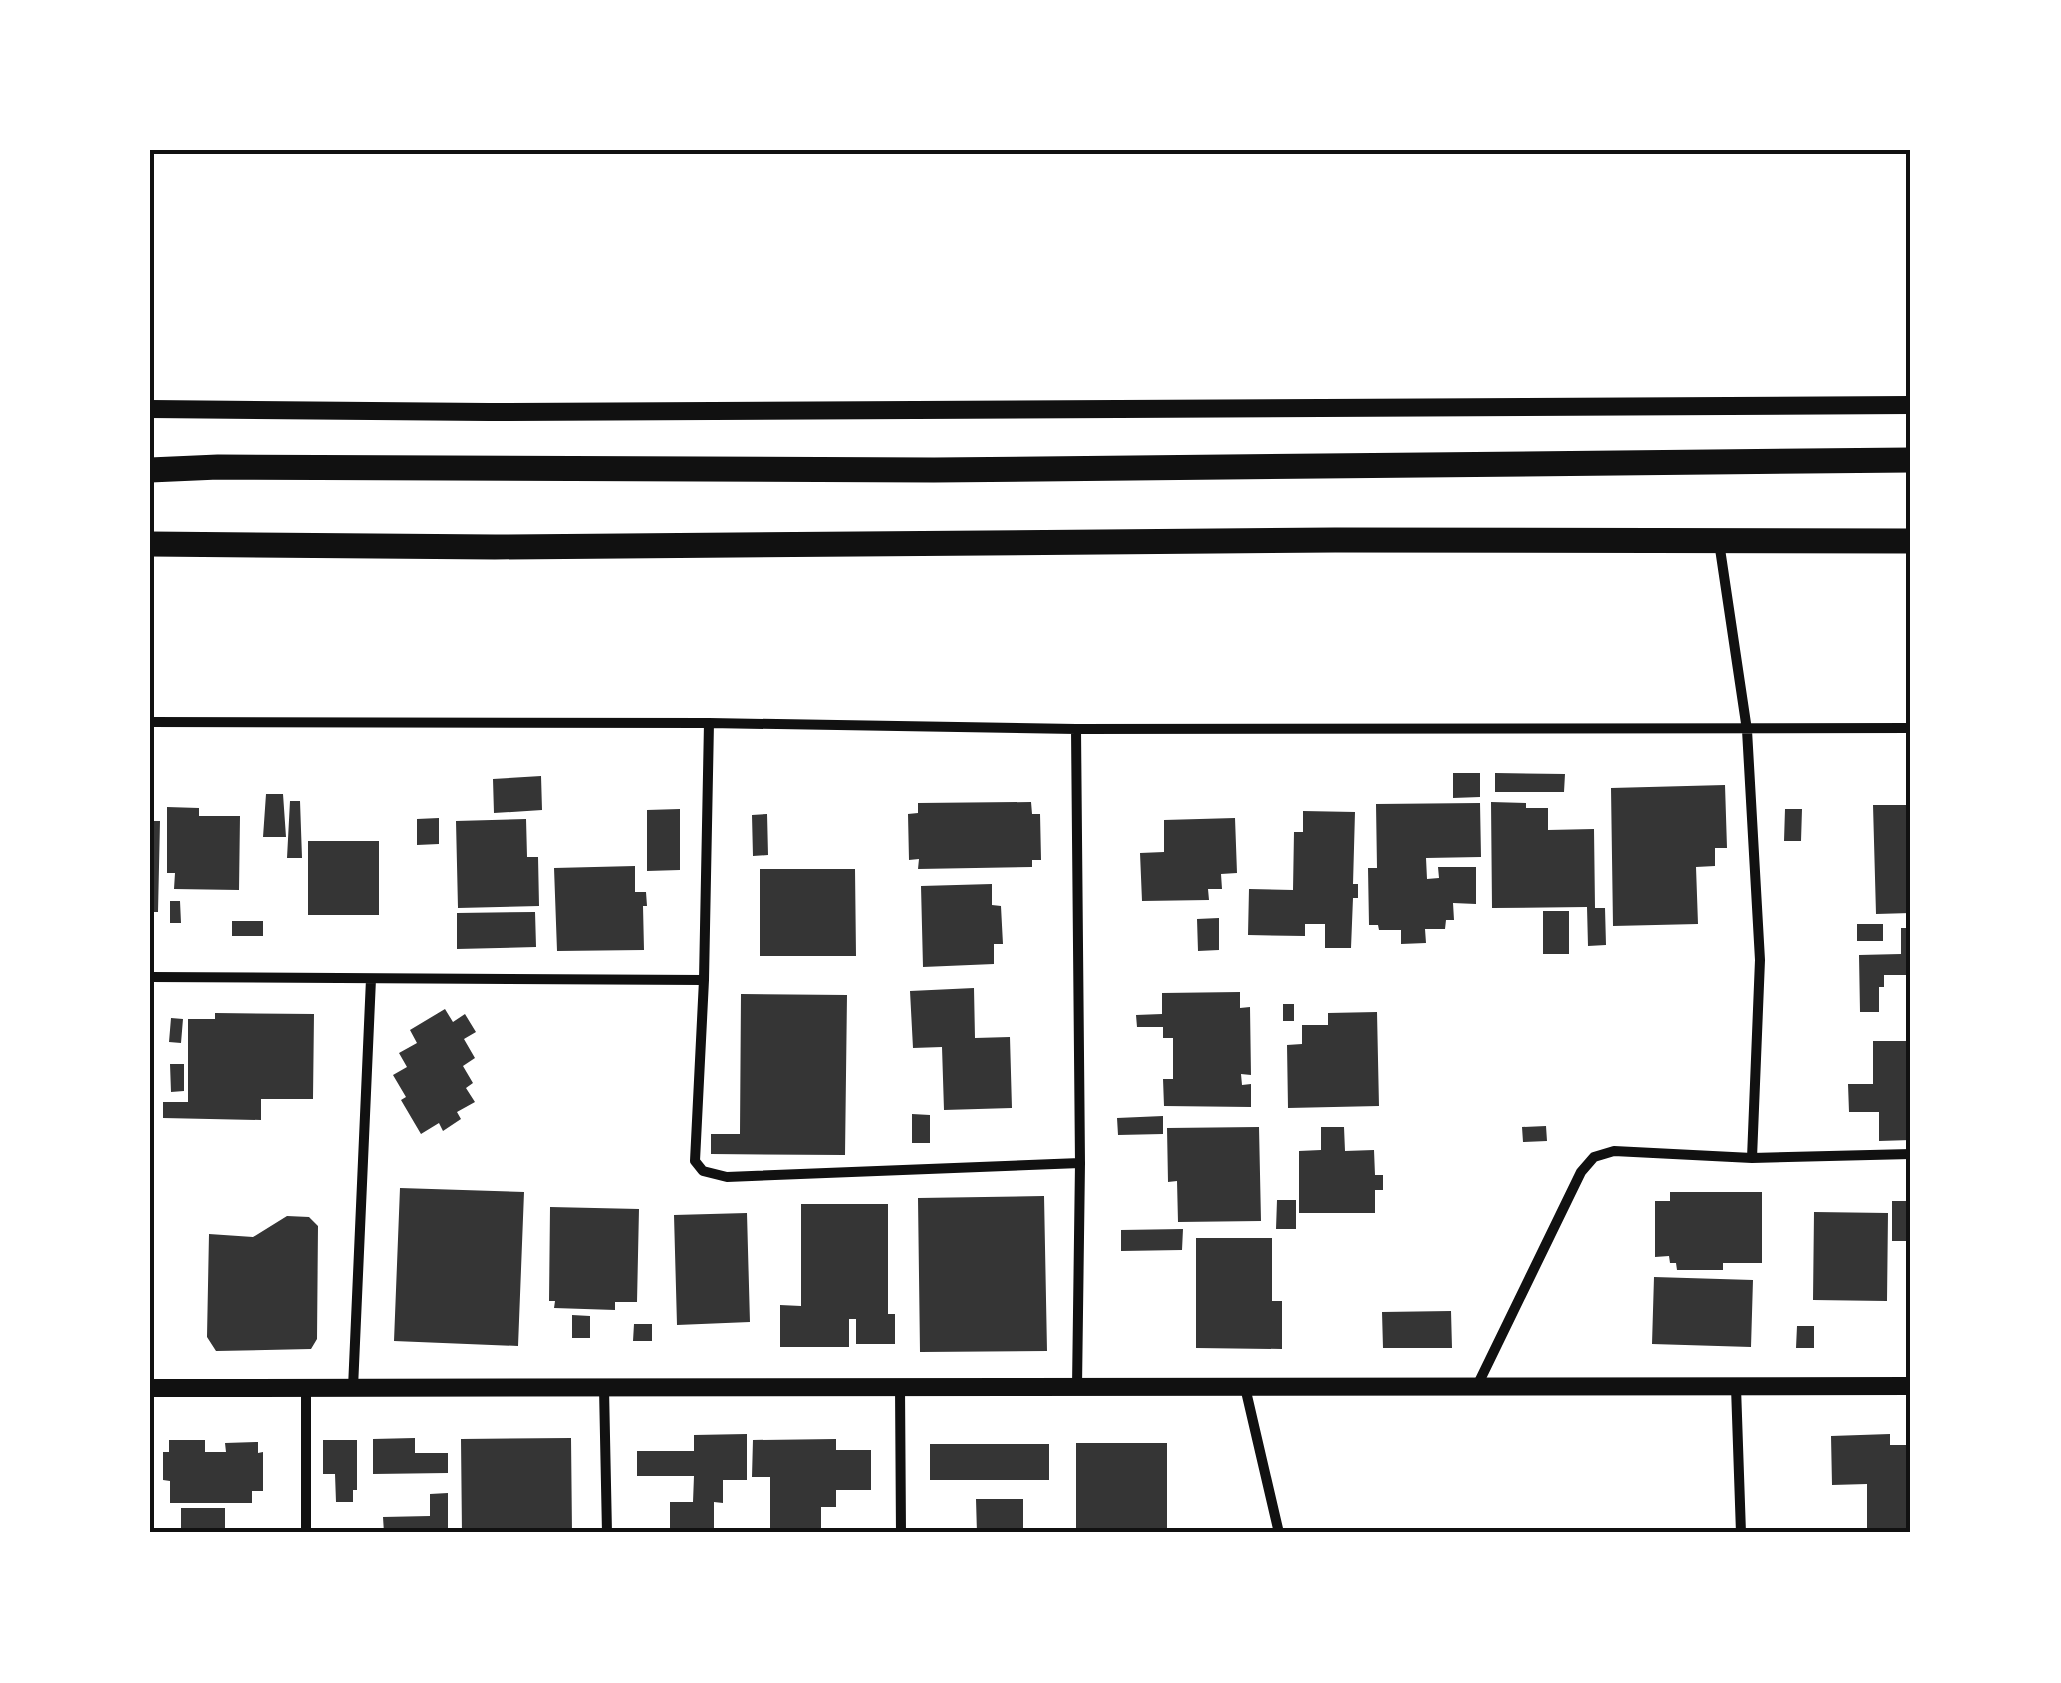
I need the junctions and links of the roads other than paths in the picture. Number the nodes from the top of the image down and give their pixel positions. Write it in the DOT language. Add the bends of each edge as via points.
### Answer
graph roads {
  1 [pos="1911,405"];
  2 [pos="150,409"];
  3 [pos="1911,460"];
  4 [pos="150,470"];
  5 [pos="1911,541"];
  6 [pos="1719,542"];
  7 [pos="150,544"];
  8 [pos="150,722"];
  9 [pos="709,723"];
  10 [pos="1911,728"];
  11 [pos="1076,730"];
  12 [pos="1746,730"];
  13 [pos="150,977"];
  14 [pos="370,979"];
  15 [pos="704,980"];
  16 [pos="1911,1154"];
  17 [pos="1752,1158"];
  18 [pos="1080,1163"];
  19 [pos="1911,1386"];
  20 [pos="900,1387"];
  21 [pos="1077,1387"];
  22 [pos="1245,1387"];
  23 [pos="1476,1387"];
  24 [pos="1736,1387"];
  25 [pos="150,1388"];
  26 [pos="306,1388"];
  27 [pos="353,1388"];
  28 [pos="604,1388"];
  29 [pos="306,1533"];
  30 [pos="606,1533"];
  31 [pos="901,1533"];
  32 [pos="1279,1533"];
  33 [pos="1740,1533"];
  1 -- 2 [label="street"];
  3 -- 4 [label="main road"];
  5 -- 6 [label="main road"];
  6 -- 7 [label="main road"];
  6 -- 12 [label="street"];
  8 -- 9 [label="street"];
  9 -- 11 [label="street"];
  9 -- 15 [label="street"];
  10 -- 12 [label="street"];
  11 -- 12 [label="street"];
  11 -- 18 [label="street"];
  12 -- 17 [label="street" via="1760,960"];
  13 -- 14 [label="street"];
  14 -- 15 [label="street"];
  14 -- 27 [label="street"];
  15 -- 18 [label="street" via="695,1161 703,1171 727,1177"];
  16 -- 17 [label="street"];
  17 -- 23 [label="street" via="1614,1152 1594,1157"];
  18 -- 21 [label="street"];
  19 -- 24 [label="street"];
  20 -- 21 [label="street"];
  20 -- 28 [label="street"];
  20 -- 31 [label="street"];
  21 -- 22 [label="street"];
  22 -- 23 [label="street"];
  22 -- 32 [label="street"];
  23 -- 24 [label="street"];
  24 -- 33 [label="street"];
  25 -- 26 [label="street"];
  26 -- 27 [label="street"];
  26 -- 29 [label="street"];
  27 -- 28 [label="street"];
  28 -- 30 [label="street"];
}
